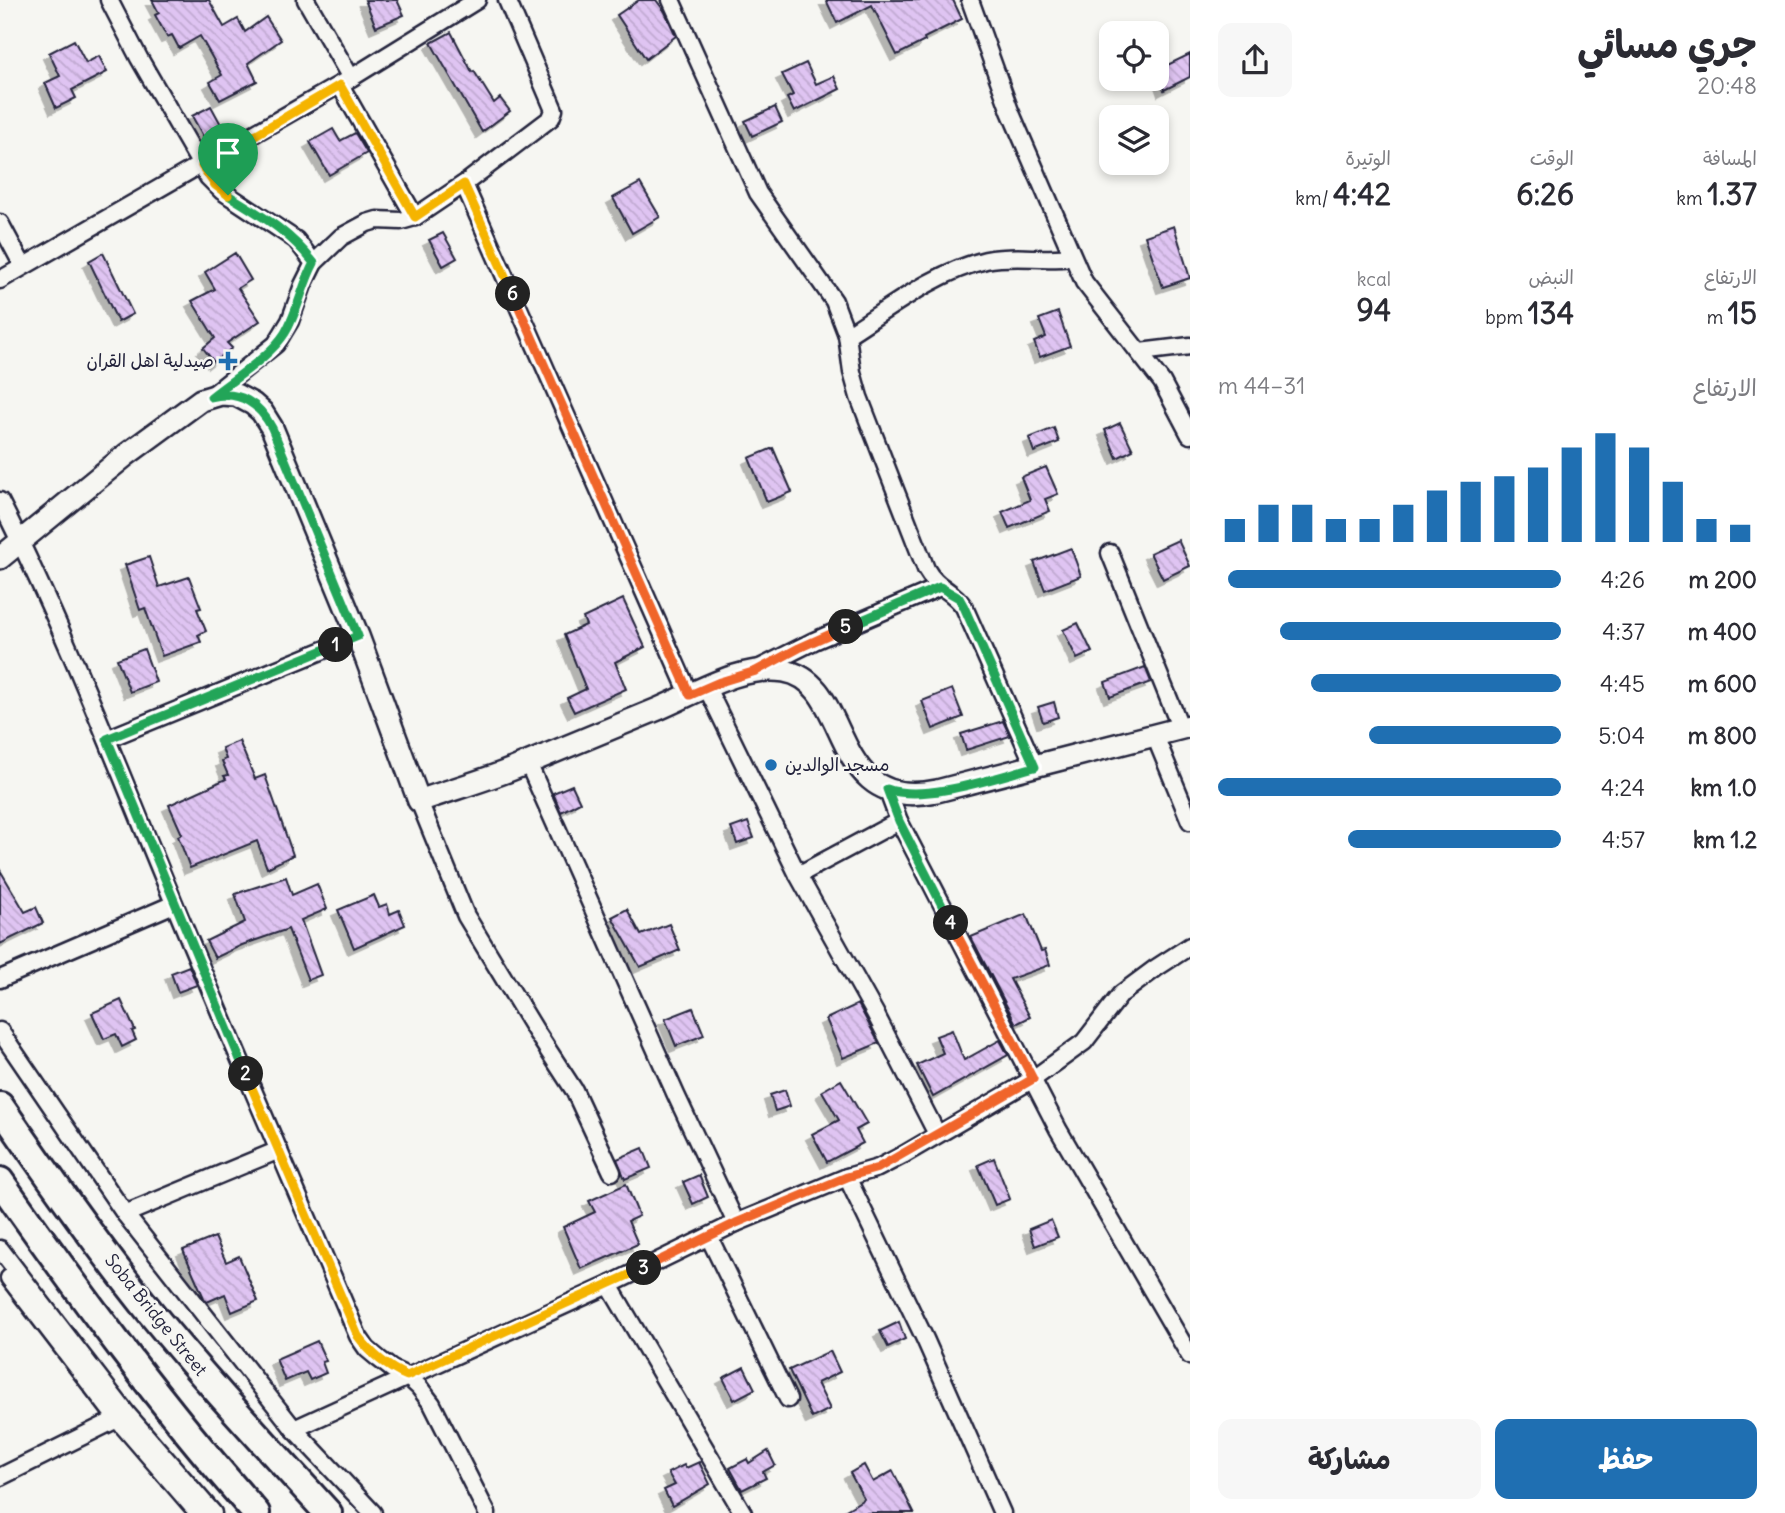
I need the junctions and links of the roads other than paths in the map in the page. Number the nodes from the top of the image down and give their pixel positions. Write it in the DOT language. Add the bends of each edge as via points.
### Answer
graph roads {
  1 [pos="109,0"];
  2 [pos="306,0"];
  3 [pos="477,0"];
  4 [pos="507,0"];
  5 [pos="671,0"];
  6 [pos="970,0"];
  7 [pos="345,82"];
  8 [pos="202,166"];
  9 [pos="464,184"];
  10 [pos="415,217"];
  11 [pos="0,223"];
  12 [pos="1072,257"];
  13 [pos="314,263"];
  14 [pos="23,266"];
  15 [pos="0,280"];
  16 [pos="847,335"];
  17 [pos="1190,346"];
  18 [pos="1140,352"];
  19 [pos="211,397"];
  20 [pos="1190,435"];
  21 [pos="0,501"];
  22 [pos="20,541"];
  23 [pos="1110,553"];
  24 [pos="0,558"];
  25 [pos="940,587"];
  26 [pos="358,636"];
  27 [pos="756,671"];
  28 [pos="699,692"];
  29 [pos="1185,727"];
  30 [pos="1154,736"];
  31 [pos="107,739"];
  32 [pos="528,762"];
  33 [pos="1035,767"];
  34 [pos="887,789"];
  35 [pos="419,801"];
  36 [pos="899,821"];
  37 [pos="1190,821"];
  38 [pos="799,875"];
  39 [pos="174,904"];
  40 [pos="1190,946"];
  41 [pos="0,979"];
  42 [pos="0,1031"];
  43 [pos="1033,1079"];
  44 [pos="0,1106"];
  45 [pos="937,1134"];
  46 [pos="279,1150"];
  47 [pos="612,1172"];
  48 [pos="847,1177"];
  49 [pos="0,1181"];
  50 [pos="125,1214"];
  51 [pos="736,1223"];
  52 [pos="709,1237"];
  53 [pos="99,1244"];
  54 [pos="0,1249"];
  55 [pos="63,1270"];
  56 [pos="8,1277"];
  57 [pos="609,1285"];
  58 [pos="1190,1356"];
  59 [pos="407,1376"];
  60 [pos="788,1399"];
  61 [pos="117,1419"];
  62 [pos="294,1429"];
  63 [pos="0,1477"];
  64 [pos="198,1513"];
  65 [pos="214,1513"];
  66 [pos="256,1513"];
  67 [pos="328,1513"];
  68 [pos="373,1513"];
  69 [pos="488,1513"];
  70 [pos="743,1513"];
  71 [pos="1002,1513"];
  1 -- 8 [label="street"];
  2 -- 7 [label="street"];
  3 -- 7 [label="street"];
  4 -- 9 [label="street" via="554,110 551,118"];
  5 -- 16 [label="street" via="758,193 824,285"];
  6 -- 12 [label="street" via="1010,111"];
  7 -- 8 [label="street"];
  7 -- 10 [label="street"];
  8 -- 13 [label="street" via="215,185 286,232"];
  8 -- 14 [label="street"];
  9 -- 10 [label="street"];
  9 -- 28 [label="street"];
  10 -- 13 [label="street" via="358,226"];
  11 -- 14 [label="street"];
  12 -- 16 [label="street" via="1008,257 956,270"];
  12 -- 18 [label="street" via="1097,301"];
  13 -- 19 [label="street" via="285,333"];
  14 -- 15 [label="street"];
  16 -- 25 [label="street" via="864,410 926,569"];
  17 -- 18 [label="street"];
  18 -- 20 [label="street"];
  19 -- 22 [label="street" via="191,406"];
  19 -- 26 [label="street" via="236,395 268,419"];
  21 -- 22 [label="street"];
  22 -- 24 [label="street"];
  22 -- 31 [label="street"];
  23 -- 29 [label="street"];
  25 -- 27 [label="street"];
  25 -- 33 [label="street" via="959,598 964,607"];
  26 -- 31 [label="street"];
  26 -- 35 [label="street"];
  27 -- 28 [label="street"];
  27 -- 34 [label="street" via="787,671 804,679 859,767"];
  28 -- 32 [label="street"];
  28 -- 38 [label="street"];
  29 -- 30 [label="street"];
  30 -- 33 [label="street"];
  30 -- 37 [label="street"];
  31 -- 39 [label="street"];
  32 -- 35 [label="street"];
  32 -- 51 [label="street"];
  33 -- 34 [label="street" via="928,793"];
  34 -- 36 [label="street"];
  35 -- 47 [label="street" via="466,916 574,1090"];
  36 -- 38 [label="street"];
  36 -- 43 [label="street"];
  38 -- 45 [label="street"];
  39 -- 41 [label="street"];
  39 -- 46 [label="street"];
  40 -- 43 [label="street" via="1121,995 1084,1042"];
  42 -- 50 [label="street"];
  43 -- 45 [label="street"];
  43 -- 58 [label="street"];
  44 -- 53 [label="highway, Soba Bridge Street"];
  45 -- 48 [label="street" via="878,1168"];
  46 -- 50 [label="street"];
  46 -- 59 [label="street" via="358,1336 379,1359"];
  48 -- 51 [label="street"];
  48 -- 71 [label="street"];
  49 -- 55 [label="highway"];
  50 -- 62 [label="street"];
  51 -- 52 [label="street"];
  52 -- 57 [label="street"];
  52 -- 60 [label="street"];
  53 -- 55 [label="highway"];
  53 -- 67 [label="highway, Soba Bridge Street" via="151,1313"];
  54 -- 56 [label="street"];
  55 -- 66 [label="highway" via="191,1438"];
  56 -- 61 [label="street"];
  56 -- 65 [label="street"];
  57 -- 59 [label="street"];
  57 -- 70 [label="street"];
  59 -- 62 [label="street"];
  59 -- 69 [label="street" via="432,1404"];
  61 -- 63 [label="street"];
  61 -- 64 [label="street"];
  62 -- 68 [label="street"];
}
